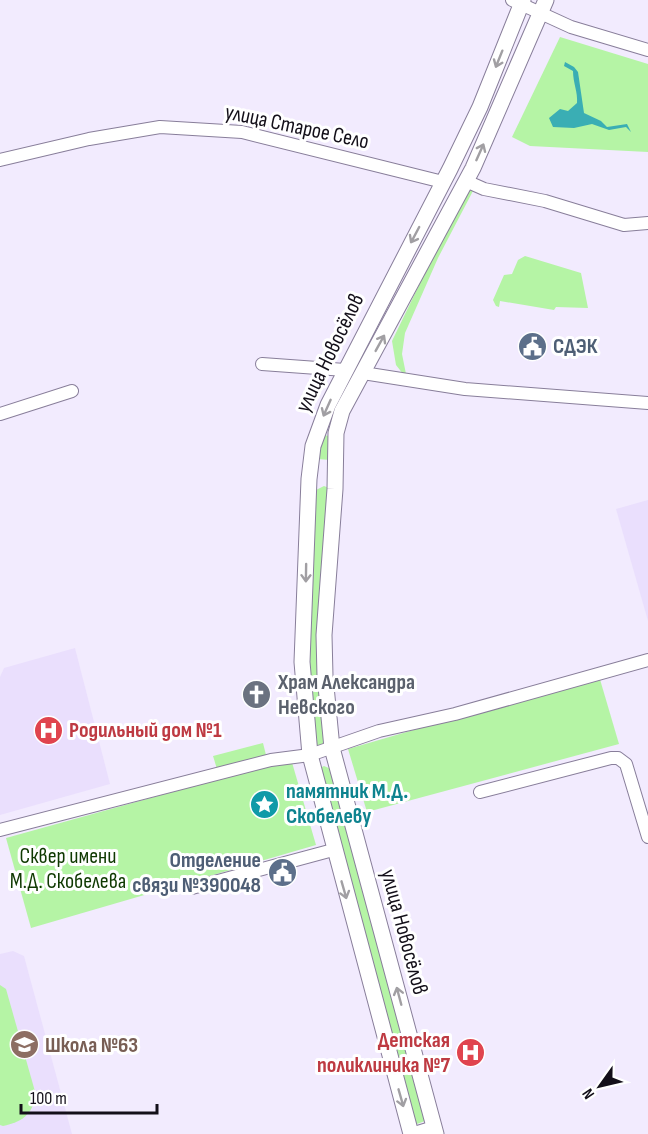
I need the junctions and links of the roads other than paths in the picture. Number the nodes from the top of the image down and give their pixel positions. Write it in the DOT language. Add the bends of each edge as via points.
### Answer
graph roads {
  1 [pos="519,2"];
  2 [pos="543,7"];
  3 [pos="648,50"];
  4 [pos="0,160"];
  5 [pos="466,181"];
  6 [pos="443,182"];
  7 [pos="648,223"];
  8 [pos="262,364"];
  9 [pos="345,370"];
  10 [pos="363,372"];
  11 [pos="72,391"];
  12 [pos="648,403"];
  13 [pos="0,414"];
  14 [pos="648,660"];
  15 [pos="332,748"];
  16 [pos="310,756"];
  17 [pos="480,792"];
  18 [pos="0,830"];
  19 [pos="648,837"];
  20 [pos="333,850"];
  21 [pos="192,888"];
  22 [pos="435,1130"];
  23 [pos="411,1134"];
  1 -- 2 [label="street"];
  1 -- 6 [label="main road, улица Новосёлов, one-way" via="480,107"];
  2 -- 3 [label="street" via="571,27"];
  5 -- 2 [label="main road, улица Новосёлов, one-way"];
  4 -- 6 [label="street, улица Старое Село" via="160,127 242,132"];
  5 -- 7 [label="street" via="624,225"];
  10 -- 5 [label="main road, улица Новосёлов, one-way"];
  6 -- 9 [label="main road, улица Новосёлов, one-way"];
  8 -- 9 [label="street"];
  9 -- 16 [label="main road, улица Новосёлов, one-way" via="317,431 309,479 302,662"];
  10 -- 12 [label="street" via="465,389"];
  10 -- 15 [label="main road, улица Новосёлов" via="342,411 336,433 324,635"];
  11 -- 13 [label="street"];
  14 -- 15 [label="street" via="379,731"];
  15 -- 16 [label="street"];
  22 -- 15 [label="main road, улица Новосёлов, one-way"];
  16 -- 18 [label="street" via="271,760"];
  16 -- 20 [label="main road, улица Новосёлов"];
  17 -- 19 [label="street" via="618,758 626,764"];
  20 -- 21 [label="street"];
  20 -- 23 [label="main road, улица Новосёлов, one-way"];
  22 -- 23 [label="street, улица Новосёлов"];
}
